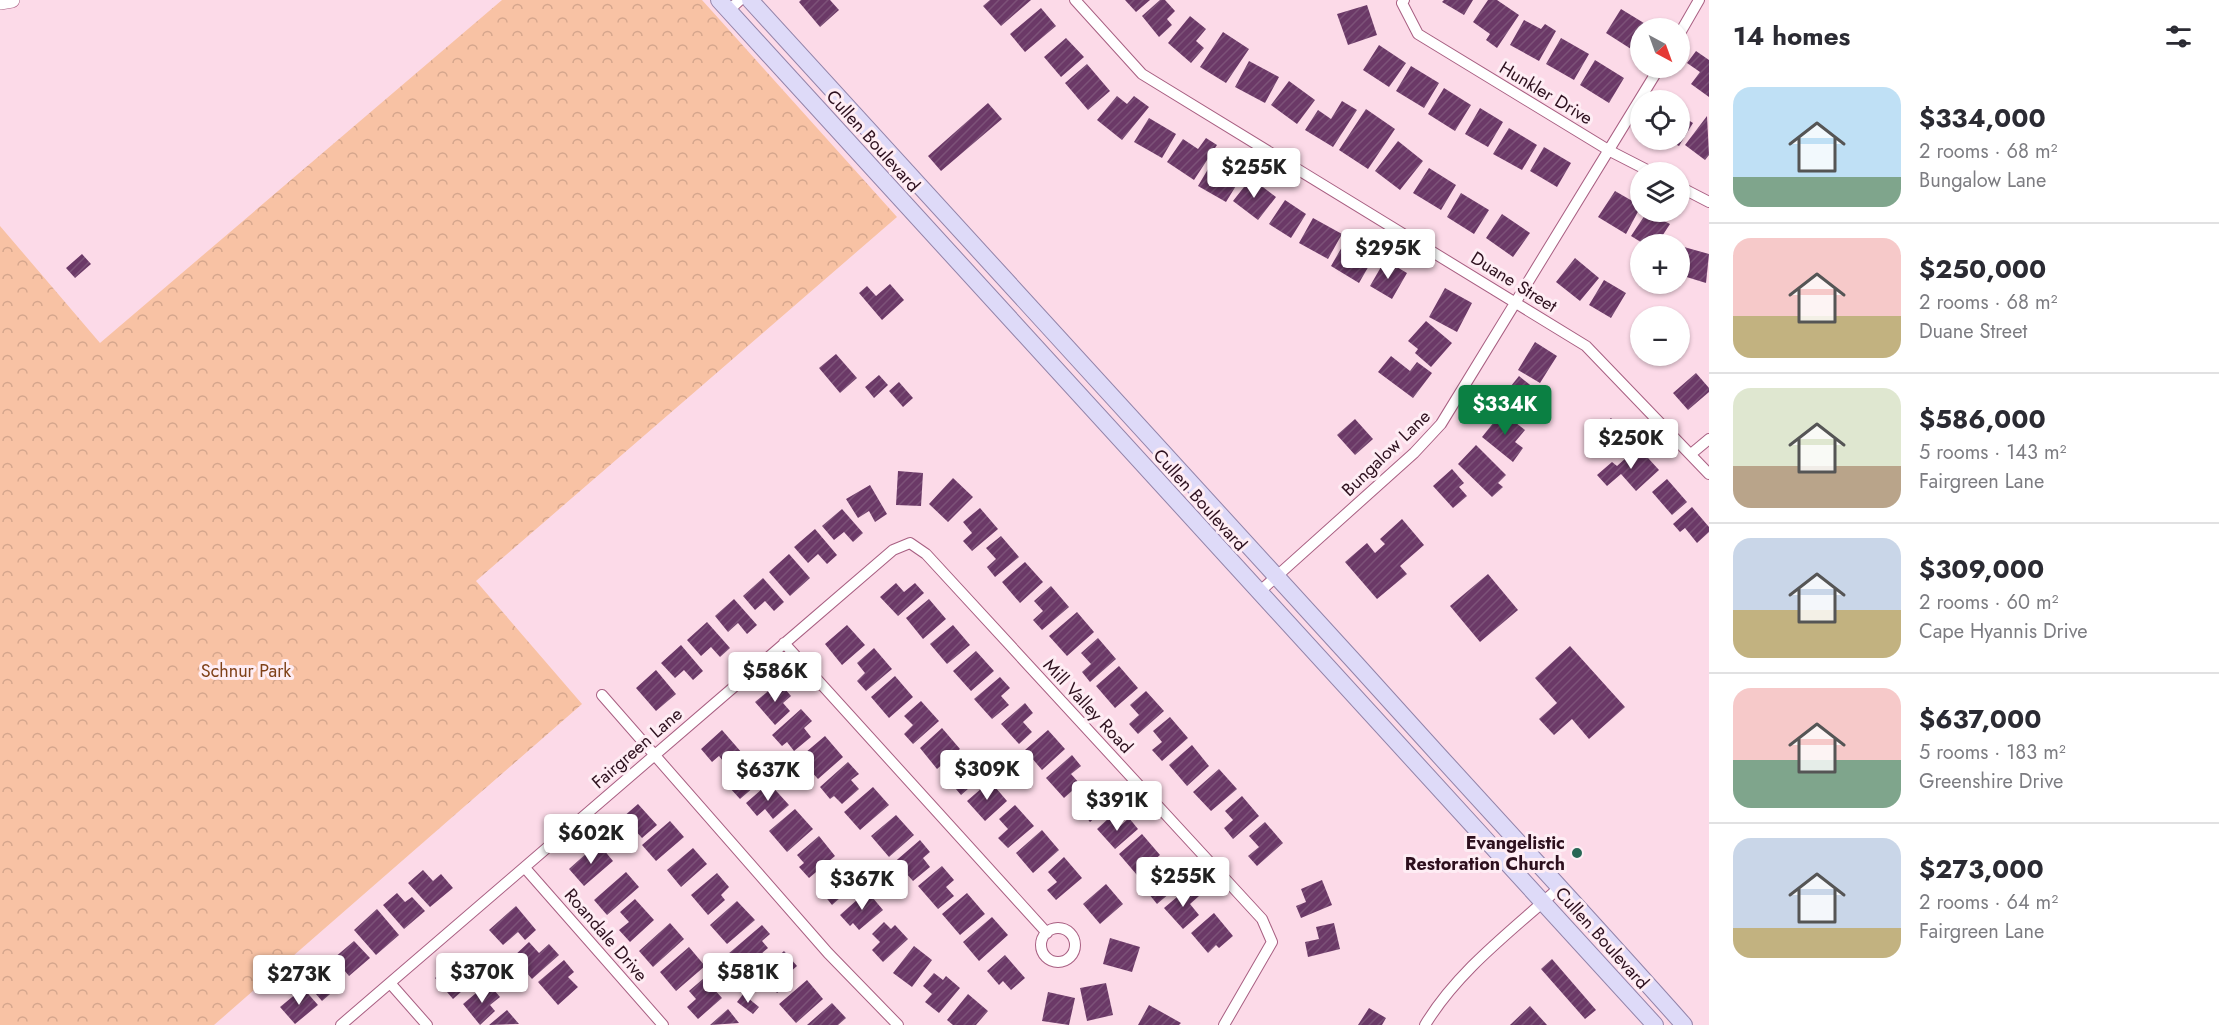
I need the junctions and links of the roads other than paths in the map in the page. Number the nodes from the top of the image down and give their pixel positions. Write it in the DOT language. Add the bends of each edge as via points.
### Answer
graph roads {
  1 [pos="12,0"];
  2 [pos="750,0"];
  3 [pos="1075,0"];
  4 [pos="1404,0"];
  5 [pos="1699,0"];
  6 [pos="0,2"];
  7 [pos="729,3"];
  8 [pos="1689,18"];
  9 [pos="1653,78"];
  10 [pos="1610,151"];
  11 [pos="1631,162"];
  12 [pos="915,179"];
  13 [pos="1690,192"];
  14 [pos="897,196"];
  15 [pos="1709,202"];
  16 [pos="1516,302"];
  17 [pos="1097,376"];
  18 [pos="1076,394"];
  19 [pos="1709,439"];
  20 [pos="1691,454"];
  21 [pos="1709,474"];
  22 [pos="903,546"];
  23 [pos="1277,576"];
  24 [pos="1258,593"];
  25 [pos="784,643"];
  26 [pos="602,695"];
  27 [pos="1425,740"];
  28 [pos="656,754"];
  29 [pos="1407,755"];
  30 [pos="525,867"];
  31 [pos="1561,886"];
  32 [pos="1543,903"];
  33 [pos="1047,933"];
  34 [pos="390,982"];
  35 [pos="340,1025"];
  36 [pos="427,1025"];
  37 [pos="663,1025"];
  38 [pos="898,1025"];
  39 [pos="1224,1025"];
  40 [pos="1425,1025"];
  41 [pos="1655,1025"];
  42 [pos="1683,1025"];
  1 -- 6 [label="main road"];
  2 -- 12 [label="main road, Cullen Boulevard"];
  3 -- 16 [label="street, Duane Street" via="1142,74"];
  4 -- 10 [label="street, Hunkler Drive" via="1418,34"];
  5 -- 8 [label="street"];
  7 -- 14 [label="main road, Cullen Boulevard"];
  9 -- 10 [label="street, Bungalow Lane"];
  10 -- 11 [label="street, Hunkler Drive"];
  10 -- 16 [label="street, Bungalow Lane"];
  12 -- 14 [label="main road"];
  12 -- 17 [label="main road, Cullen Boulevard"];
  13 -- 15 [label="street"];
  14 -- 18 [label="main road, Cullen Boulevard"];
  16 -- 20 [label="street, Duane Street" via="1586,346"];
  16 -- 23 [label="street, Bungalow Lane" via="1453,407 1428,440"];
  17 -- 18 [label="main road"];
  17 -- 23 [label="main road, Cullen Boulevard"];
  18 -- 24 [label="main road, Cullen Boulevard"];
  19 -- 20 [label="street"];
  20 -- 21 [label="street, Duane Street"];
  22 -- 25 [label="street, Fairgreen Lane" via="893,550"];
  22 -- 39 [label="street, Mill Valley Road" via="910,543 926,554 1262,919 1272,942"];
  23 -- 24 [label="street, Bungalow Lane"];
  23 -- 27 [label="main road, Cullen Boulevard"];
  24 -- 29 [label="main road, Cullen Boulevard"];
  25 -- 28 [label="street, Fairgreen Lane"];
  25 -- 33 [label="street"];
  26 -- 28 [label="street"];
  27 -- 29 [label="main road"];
  27 -- 31 [label="main road, Cullen Boulevard"];
  28 -- 30 [label="street, Fairgreen Lane"];
  28 -- 38 [label="street" via="828,953"];
  29 -- 32 [label="main road, Cullen Boulevard"];
  30 -- 34 [label="street, Fairgreen Lane"];
  30 -- 37 [label="street, Roandale Drive"];
  31 -- 32 [label="street"];
  31 -- 42 [label="main road, Cullen Boulevard"];
  32 -- 40 [label="street" via="1467,970"];
  32 -- 41 [label="main road, Cullen Boulevard"];
  34 -- 35 [label="street, Fairgreen Lane"];
  34 -- 36 [label="street"];
}
